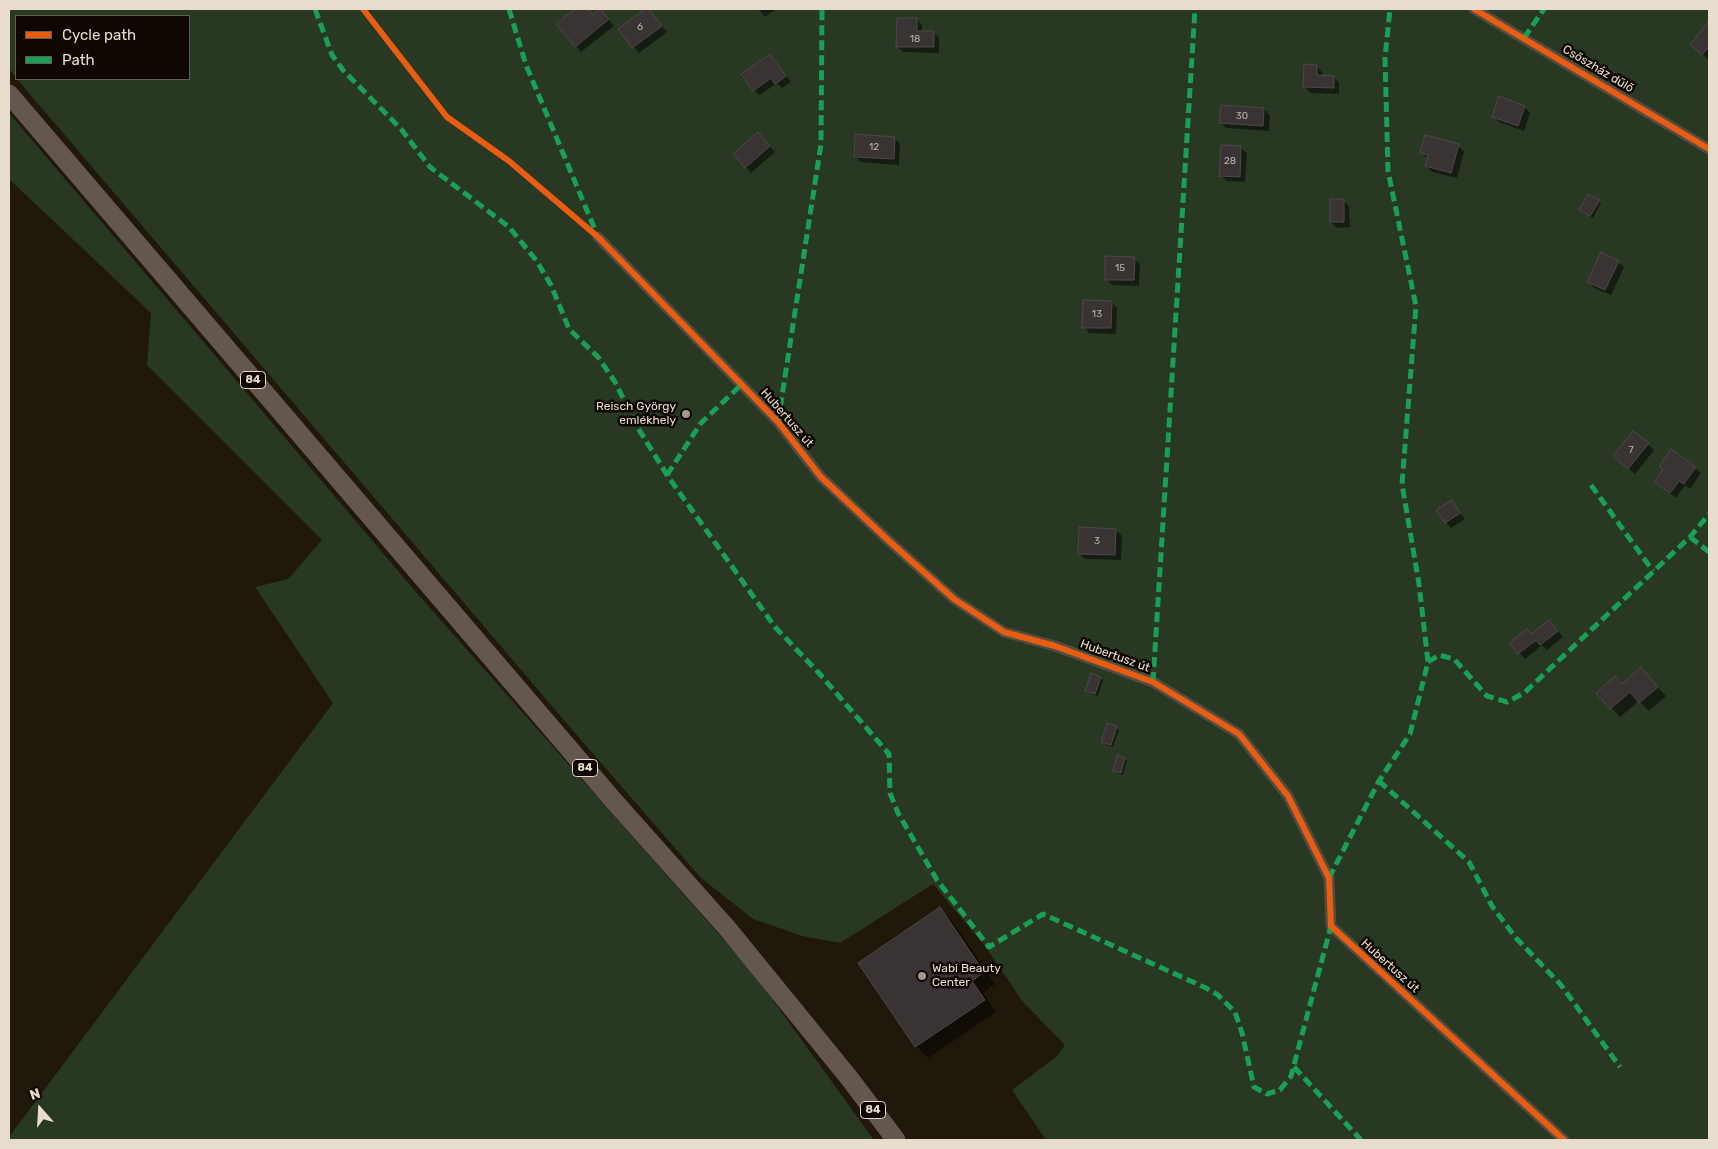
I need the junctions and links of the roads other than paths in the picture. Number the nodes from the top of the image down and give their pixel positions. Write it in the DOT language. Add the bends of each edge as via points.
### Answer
graph roads {
  1 [pos="1474,9"];
  2 [pos="9,94"];
  3 [pos="1709,149"];
  4 [pos="598,236"];
  5 [pos="896,1140"];
  6 [pos="1564,1140"];
  1 -- 3 [label="street, Csőszház dűlő"];
  2 -- 5 [label="main road, 84" via="600,785 727,928"];
  4 -- 6 [label="street, Hubertusz út" via="778,422 821,477 954,599 1004,632 1055,646 1153,682 1239,734 1288,796 1329,878 1331,926"];
}
